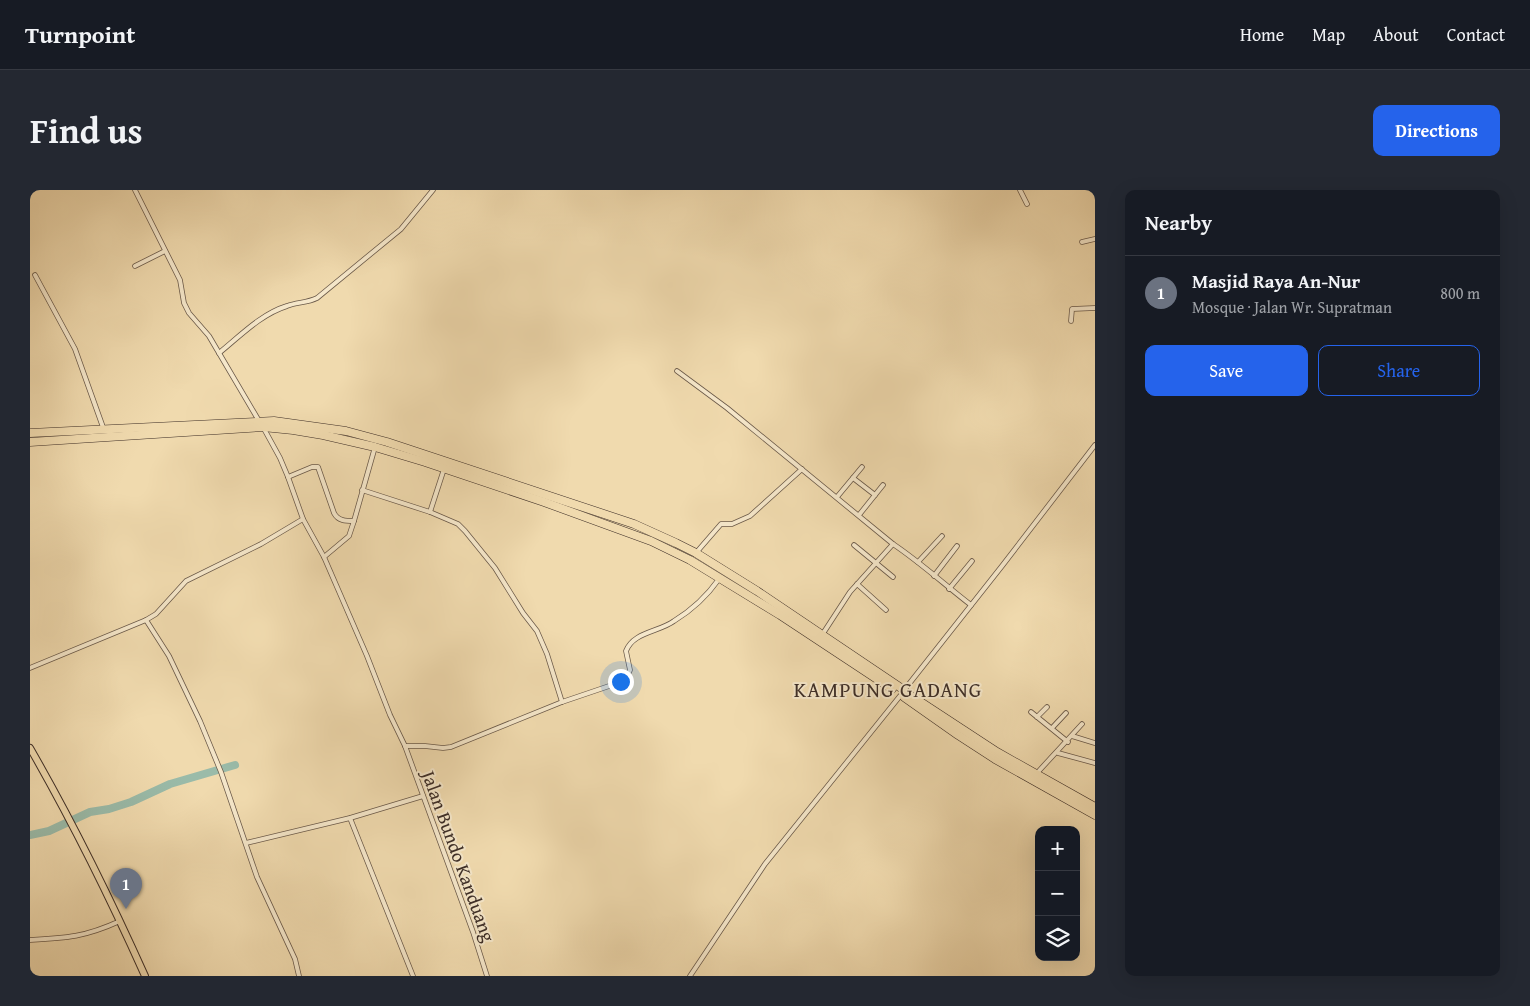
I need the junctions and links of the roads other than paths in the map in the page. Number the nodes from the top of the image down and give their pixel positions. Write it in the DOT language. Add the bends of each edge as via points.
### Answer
graph roads {
  1 [pos="135,190"];
  2 [pos="433,190"];
  3 [pos="1020,190"];
  4 [pos="1027,204"];
  5 [pos="1095,239"];
  6 [pos="1082,242"];
  7 [pos="165,251"];
  8 [pos="135,266"];
  9 [pos="35,275"];
  10 [pos="1095,308"];
  11 [pos="1071,321"];
  12 [pos="219,353"];
  13 [pos="677,371"];
  14 [pos="261,424"];
  15 [pos="104,430"];
  16 [pos="144,431"];
  17 [pos="30,433"];
  18 [pos="345,435"];
  19 [pos="30,442"];
  20 [pos="1095,445"];
  21 [pos="376,447"];
  22 [pos="862,467"];
  23 [pos="444,469"];
  24 [pos="802,469"];
  25 [pos="288,477"];
  26 [pos="853,478"];
  27 [pos="883,485"];
  28 [pos="362,490"];
  29 [pos="875,495"];
  30 [pos="545,498"];
  31 [pos="836,498"];
  32 [pos="430,512"];
  33 [pos="859,515"];
  34 [pos="303,519"];
  35 [pos="354,521"];
  36 [pos="942,536"];
  37 [pos="892,544"];
  38 [pos="854,545"];
  39 [pos="957,546"];
  40 [pos="324,557"];
  41 [pos="693,557"];
  42 [pos="972,561"];
  43 [pos="918,562"];
  44 [pos="876,563"];
  45 [pos="934,576"];
  46 [pos="893,577"];
  47 [pos="719,579"];
  48 [pos="857,584"];
  49 [pos="949,589"];
  50 [pos="971,606"];
  51 [pos="886,610"];
  52 [pos="146,620"];
  53 [pos="822,635"];
  54 [pos="30,668"];
  55 [pos="903,693"];
  56 [pos="562,702"];
  57 [pos="1048,706"];
  58 [pos="1031,712"];
  59 [pos="1066,713"];
  60 [pos="1037,717"];
  61 [pos="1082,724"];
  62 [pos="1052,728"];
  63 [pos="1072,736"];
  64 [pos="1068,742"];
  65 [pos="1095,742"];
  66 [pos="405,746"];
  67 [pos="30,748"];
  68 [pos="1058,753"];
  69 [pos="1095,762"];
  70 [pos="1017,767"];
  71 [pos="1037,773"];
  72 [pos="424,796"];
  73 [pos="1095,807"];
  74 [pos="1095,815"];
  75 [pos="350,818"];
  76 [pos="246,843"];
  77 [pos="120,921"];
  78 [pos="30,940"];
  79 [pos="145,976"];
  80 [pos="300,976"];
  81 [pos="413,976"];
  82 [pos="487,976"];
  83 [pos="690,976"];
  1 -- 7 [label="street, Jalan Bundo Kanduang"];
  2 -- 12 [label="street" via="401,229 329,289 311,301 287,306 262,318"];
  3 -- 4 [label="street"];
  5 -- 6 [label="street"];
  7 -- 8 [label="street"];
  7 -- 12 [label="street, Jalan Bundo Kanduang" via="180,280 189,313"];
  9 -- 15 [label="street" via="75,349"];
  10 -- 11 [label="street" via="1072,309"];
  12 -- 14 [label="street, Jalan Bundo Kanduang"];
  13 -- 24 [label="street"];
  14 -- 16 [label="highway"];
  14 -- 18 [label="highway"];
  14 -- 25 [label="street, Jalan Bundo Kanduang"];
  15 -- 16 [label="highway"];
  15 -- 17 [label="highway"];
  16 -- 19 [label="highway"];
  18 -- 21 [label="highway"];
  18 -- 30 [label="highway" via="387,442"];
  20 -- 50 [label="street"];
  21 -- 23 [label="highway"];
  21 -- 28 [label="street"];
  22 -- 26 [label="street"];
  23 -- 30 [label="highway"];
  23 -- 32 [label="street"];
  24 -- 31 [label="street"];
  24 -- 41 [label="street" via="750,516 732,524 721,524"];
  25 -- 34 [label="street, Jalan Bundo Kanduang"];
  25 -- 35 [label="street" via="318,467 336,517"];
  26 -- 29 [label="street"];
  26 -- 31 [label="street"];
  27 -- 29 [label="street"];
  28 -- 32 [label="street"];
  28 -- 35 [label="street"];
  29 -- 33 [label="street"];
  30 -- 41 [label="highway"];
  31 -- 33 [label="street"];
  32 -- 56 [label="street" via="460,526 495,568 541,638"];
  33 -- 37 [label="street"];
  34 -- 40 [label="street, Jalan Bundo Kanduang"];
  34 -- 52 [label="street" via="186,581 159,611"];
  35 -- 40 [label="street" via="349,536"];
  36 -- 43 [label="street"];
  37 -- 43 [label="street"];
  37 -- 44 [label="street"];
  38 -- 44 [label="street"];
  39 -- 45 [label="street"];
  40 -- 66 [label="street, Jalan Bundo Kanduang"];
  41 -- 47 [label="highway"];
  41 -- 53 [label="highway" via="757,591"];
  42 -- 49 [label="street"];
  43 -- 45 [label="street"];
  44 -- 46 [label="street"];
  44 -- 48 [label="street"];
  45 -- 49 [label="street"];
  47 -- 55 [label="highway"];
  47 -- 56 [label="street" via="698,603 677,620 630,643 626,651 630,670 625,678"];
  48 -- 51 [label="street"];
  48 -- 53 [label="street"];
  49 -- 50 [label="street"];
  50 -- 55 [label="street"];
  52 -- 54 [label="street"];
  52 -- 76 [label="street" via="172,662 220,770"];
  53 -- 55 [label="highway"];
  55 -- 70 [label="highway" via="977,748"];
  55 -- 83 [label="street" via="771,857"];
  56 -- 66 [label="street" via="451,747"];
  57 -- 60 [label="street"];
  58 -- 60 [label="street"];
  59 -- 62 [label="street"];
  60 -- 62 [label="street"];
  61 -- 63 [label="street"];
  62 -- 64 [label="street"];
  63 -- 64 [label="street"];
  63 -- 65 [label="street"];
  64 -- 68 [label="street"];
  66 -- 72 [label="street, Jalan Bundo Kanduang"];
  67 -- 77 [label="main road"];
  68 -- 69 [label="street"];
  68 -- 71 [label="street"];
  70 -- 71 [label="highway"];
  70 -- 74 [label="highway"];
  71 -- 73 [label="highway"];
  72 -- 75 [label="street"];
  72 -- 82 [label="street, Jalan Bundo Kanduang"];
  75 -- 76 [label="street"];
  75 -- 81 [label="street"];
  76 -- 80 [label="street"];
  77 -- 78 [label="street" via="78,937"];
  77 -- 79 [label="main road"];
}
